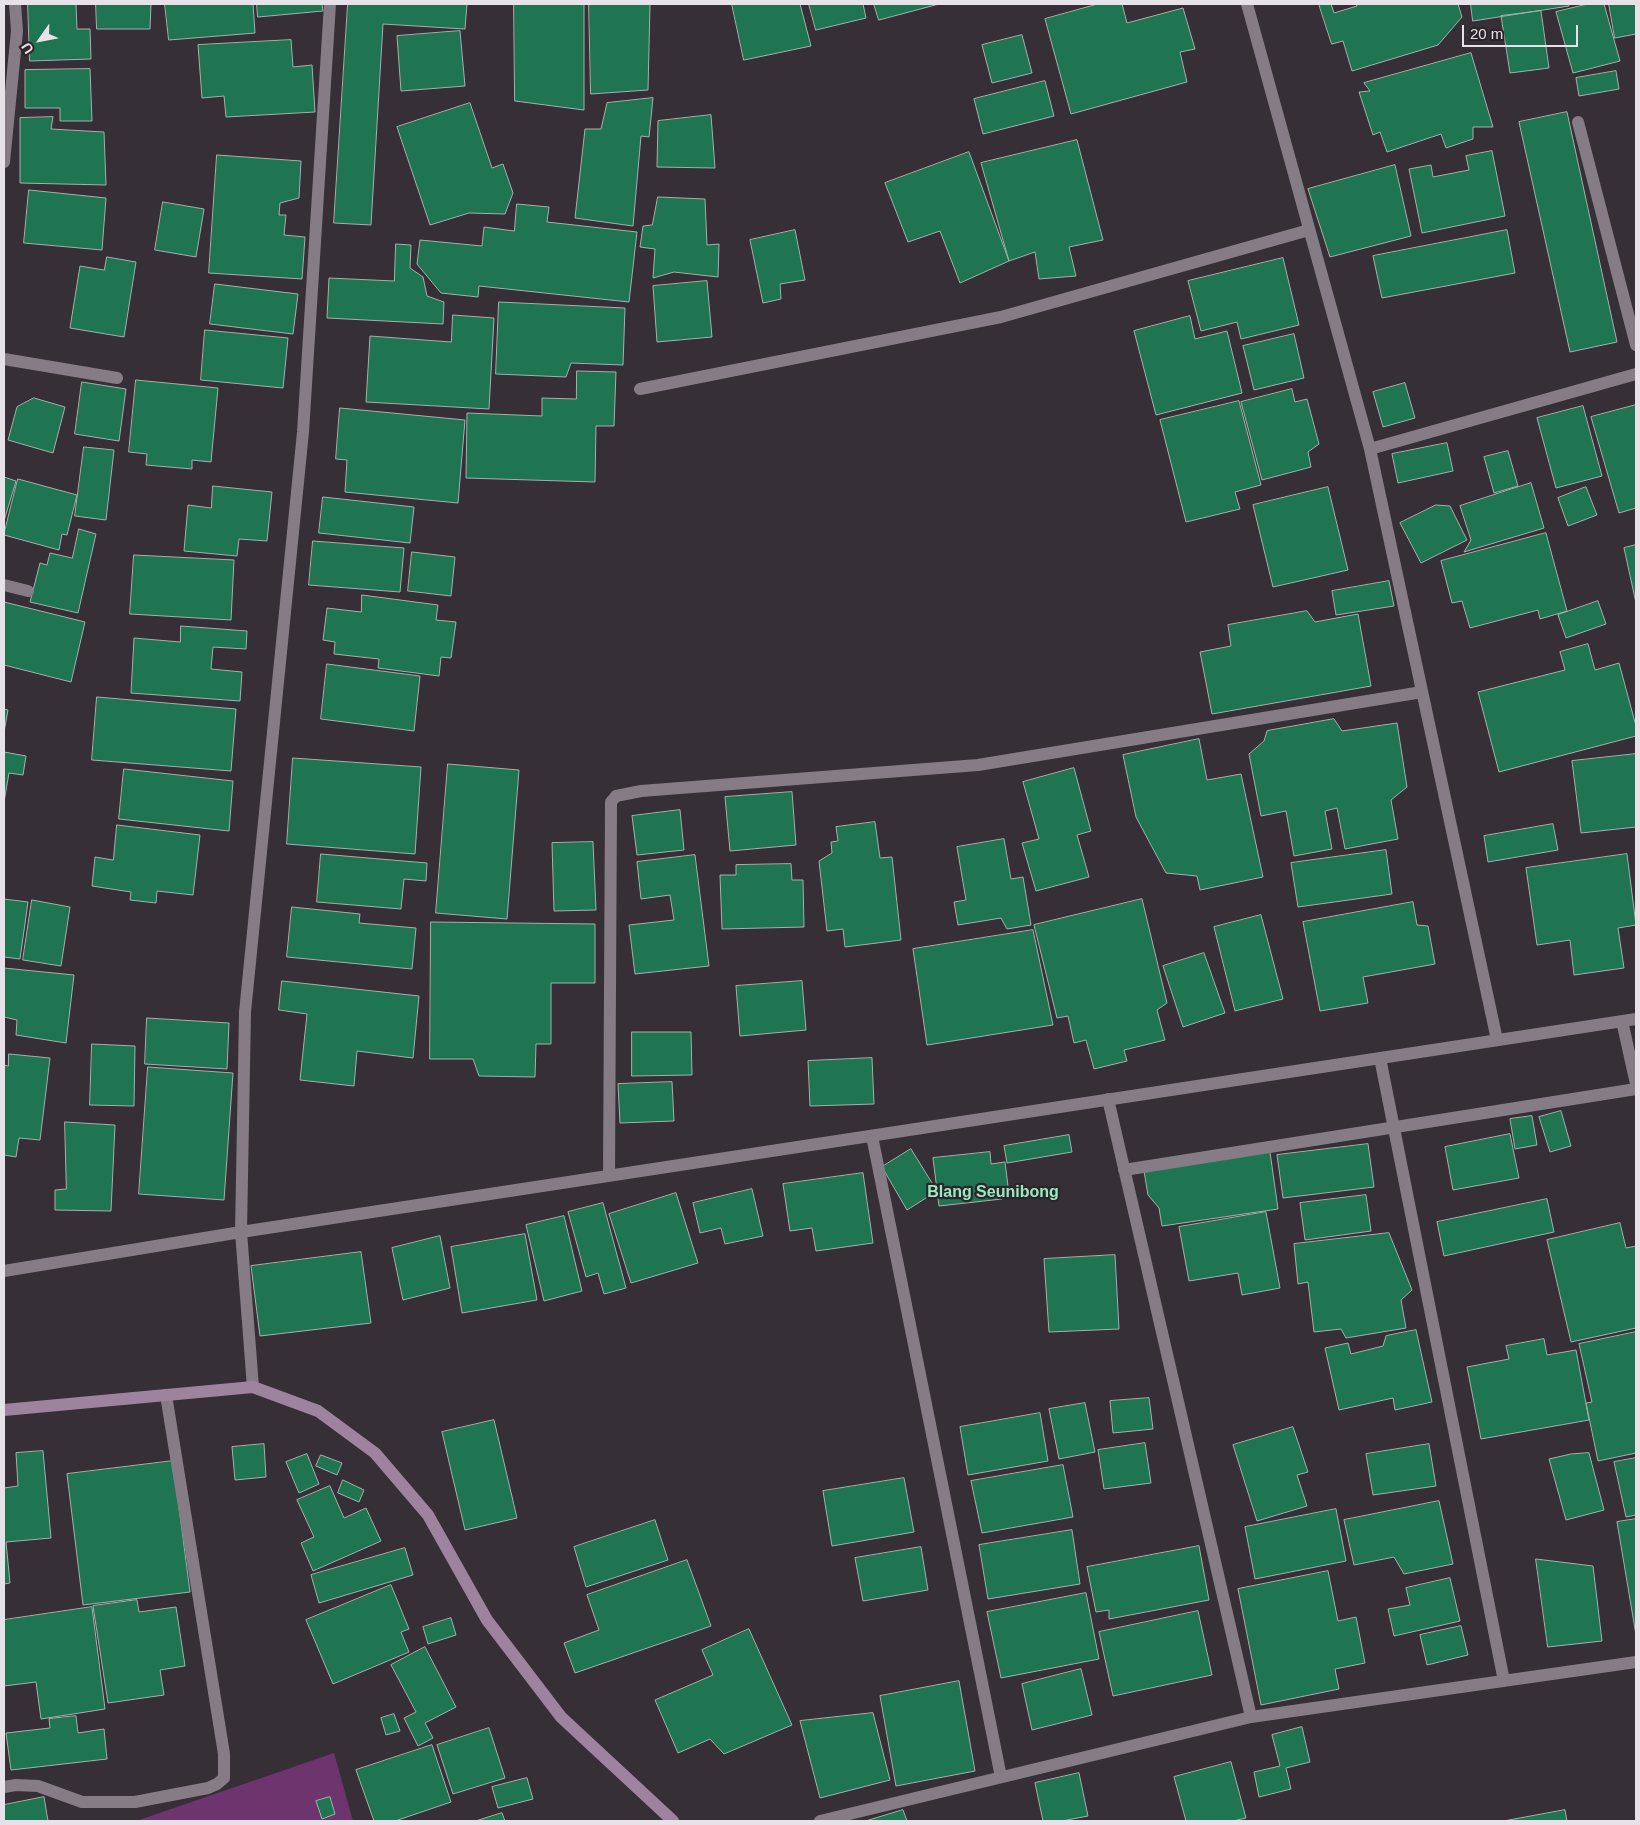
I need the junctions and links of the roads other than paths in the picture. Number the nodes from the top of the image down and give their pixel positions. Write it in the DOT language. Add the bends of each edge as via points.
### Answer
graph roads {
  1 [pos="15,4"];
  2 [pos="330,4"];
  3 [pos="1247,4"];
  4 [pos="1578,122"];
  5 [pos="4,162"];
  6 [pos="1309,230"];
  7 [pos="1636,345"];
  8 [pos="4,359"];
  9 [pos="1636,374"];
  10 [pos="116,378"];
  11 [pos="640,389"];
  12 [pos="1370,449"];
  13 [pos="4,585"];
  14 [pos="28,590"];
  15 [pos="1422,692"];
  16 [pos="1636,1019"];
  17 [pos="1622,1021"];
  18 [pos="1497,1040"];
  19 [pos="1380,1058"];
  20 [pos="1636,1084"];
  21 [pos="1636,1089"];
  22 [pos="1108,1099"];
  23 [pos="1393,1127"];
  24 [pos="872,1136"];
  25 [pos="1124,1170"];
  26 [pos="609,1176"];
  27 [pos="241,1232"];
  28 [pos="4,1271"];
  29 [pos="253,1387"];
  30 [pos="166,1395"];
  31 [pos="4,1410"];
  32 [pos="1636,1662"];
  33 [pos="1504,1681"];
  34 [pos="1251,1718"];
  35 [pos="1002,1778"];
  36 [pos="4,1787"];
  37 [pos="673,1821"];
  38 [pos="820,1821"];
  1 -- 5 [label="street" via="17,31"];
  2 -- 27 [label="street" via="303,432 245,1012"];
  3 -- 6 [label="street"];
  4 -- 7 [label="street"];
  6 -- 11 [label="street" via="1001,318"];
  6 -- 12 [label="street"];
  8 -- 10 [label="street"];
  9 -- 12 [label="street"];
  12 -- 15 [label="street"];
  13 -- 14 [label="street"];
  15 -- 18 [label="street"];
  15 -- 26 [label="street" via="978,765 641,790 616,796 611,802"];
  16 -- 17 [label="street"];
  17 -- 18 [label="street"];
  17 -- 20 [label="street"];
  18 -- 19 [label="street"];
  19 -- 22 [label="street"];
  19 -- 23 [label="street"];
  21 -- 23 [label="street"];
  22 -- 24 [label="street"];
  22 -- 25 [label="street"];
  23 -- 25 [label="street"];
  23 -- 33 [label="street"];
  24 -- 26 [label="street"];
  24 -- 35 [label="street"];
  25 -- 34 [label="street"];
  26 -- 27 [label="street"];
  27 -- 28 [label="street"];
  27 -- 29 [label="street"];
  29 -- 30 [label="main road"];
  29 -- 37 [label="main road" via="318,1411 375,1453 428,1515 487,1620 561,1717"];
  30 -- 31 [label="main road"];
  30 -- 36 [label="street" via="224,1754 224,1778 208,1788 135,1802 82,1802 38,1786"];
  32 -- 33 [label="street"];
  33 -- 34 [label="street"];
  34 -- 35 [label="street"];
  35 -- 38 [label="street"];
}
